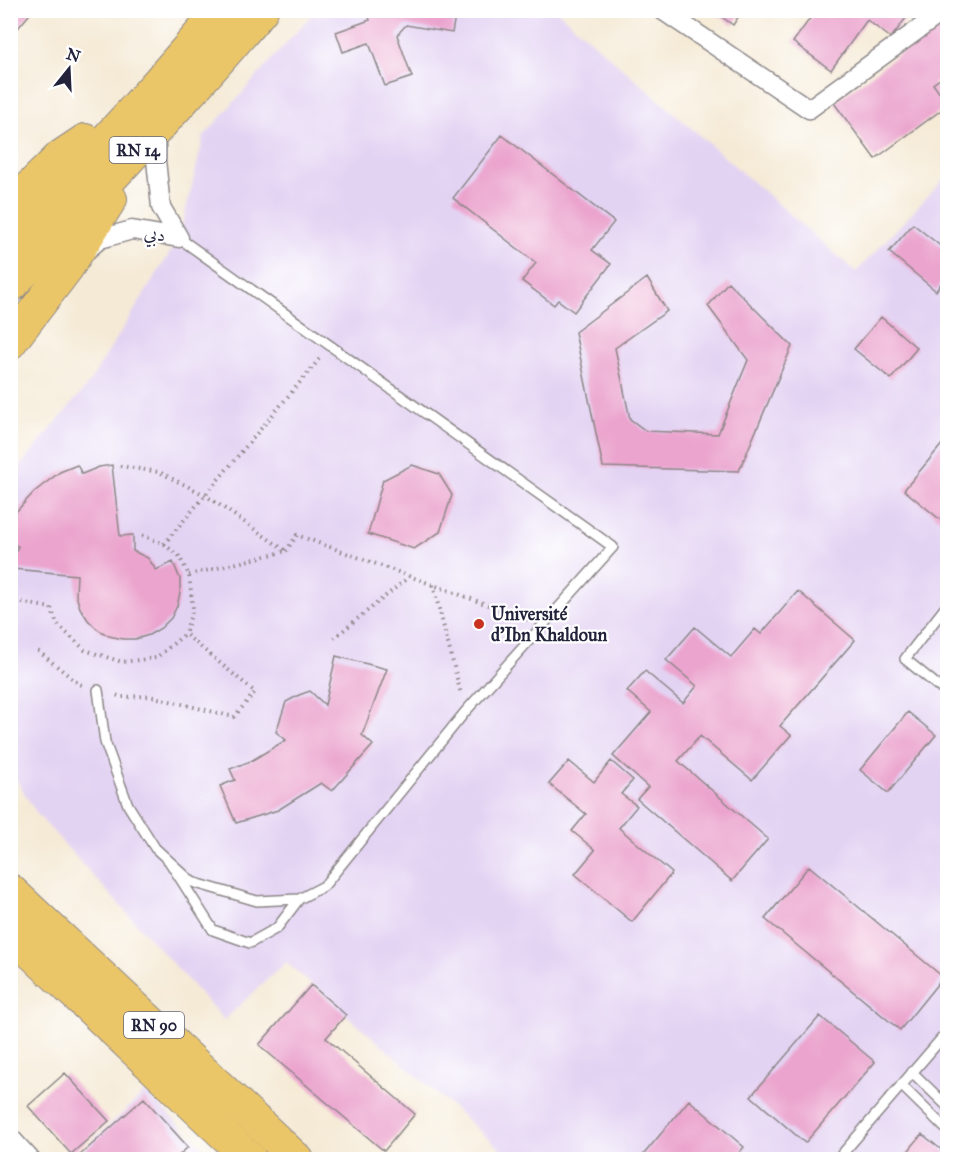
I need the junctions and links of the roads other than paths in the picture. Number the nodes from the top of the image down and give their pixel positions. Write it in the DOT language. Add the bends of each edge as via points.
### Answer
graph roads {
  1 [pos="221,10"];
  2 [pos="262,10"];
  3 [pos="662,10"];
  4 [pos="945,10"];
  5 [pos="134,109"];
  6 [pos="156,131"];
  7 [pos="10,206"];
  8 [pos="179,238"];
  9 [pos="10,244"];
  10 [pos="68,267"];
  11 [pos="10,287"];
  12 [pos="10,343"];
  13 [pos="948,603"];
  14 [pos="98,690"];
  15 [pos="948,694"];
  16 [pos="169,861"];
  17 [pos="10,890"];
  18 [pos="299,899"];
  19 [pos="10,933"];
  20 [pos="948,1031"];
  21 [pos="912,1072"];
  22 [pos="901,1085"];
  23 [pos="948,1107"];
  24 [pos="948,1131"];
  25 [pos="10,1137"];
  26 [pos="31,1160"];
  27 [pos="251,1160"];
  28 [pos="298,1160"];
  29 [pos="837,1160"];
  1 -- 5 [label="highway, RN 14"];
  2 -- 6 [label="highway, RN 14"];
  3 -- 4 [label="street" via="809,109"];
  5 -- 7 [label="highway" via="61,156"];
  5 -- 9 [label="highway, RN 14"];
  6 -- 8 [label="street, دبي" via="161,207"];
  6 -- 10 [label="highway"];
  6 -- 11 [label="highway, RN 14"];
  8 -- 10 [label="street, دبي" via="132,230 100,239"];
  8 -- 18 [label="lane" via="613,546 465,712 324,886"];
  10 -- 12 [label="highway"];
  13 -- 15 [label="lane" via="904,659"];
  14 -- 16 [label="lane" via="105,742 128,805 155,848"];
  16 -- 18 [label="lane" via="192,882 257,901"];
  16 -- 18 [label="lane" via="213,930 250,943 277,928"];
  17 -- 28 [label="highway, RN 90"];
  19 -- 27 [label="highway, RN 90"];
  20 -- 21 [label="lane"];
  21 -- 22 [label="lane"];
  21 -- 23 [label="lane"];
  22 -- 24 [label="lane"];
  22 -- 29 [label="lane"];
  25 -- 26 [label="street"];
}
